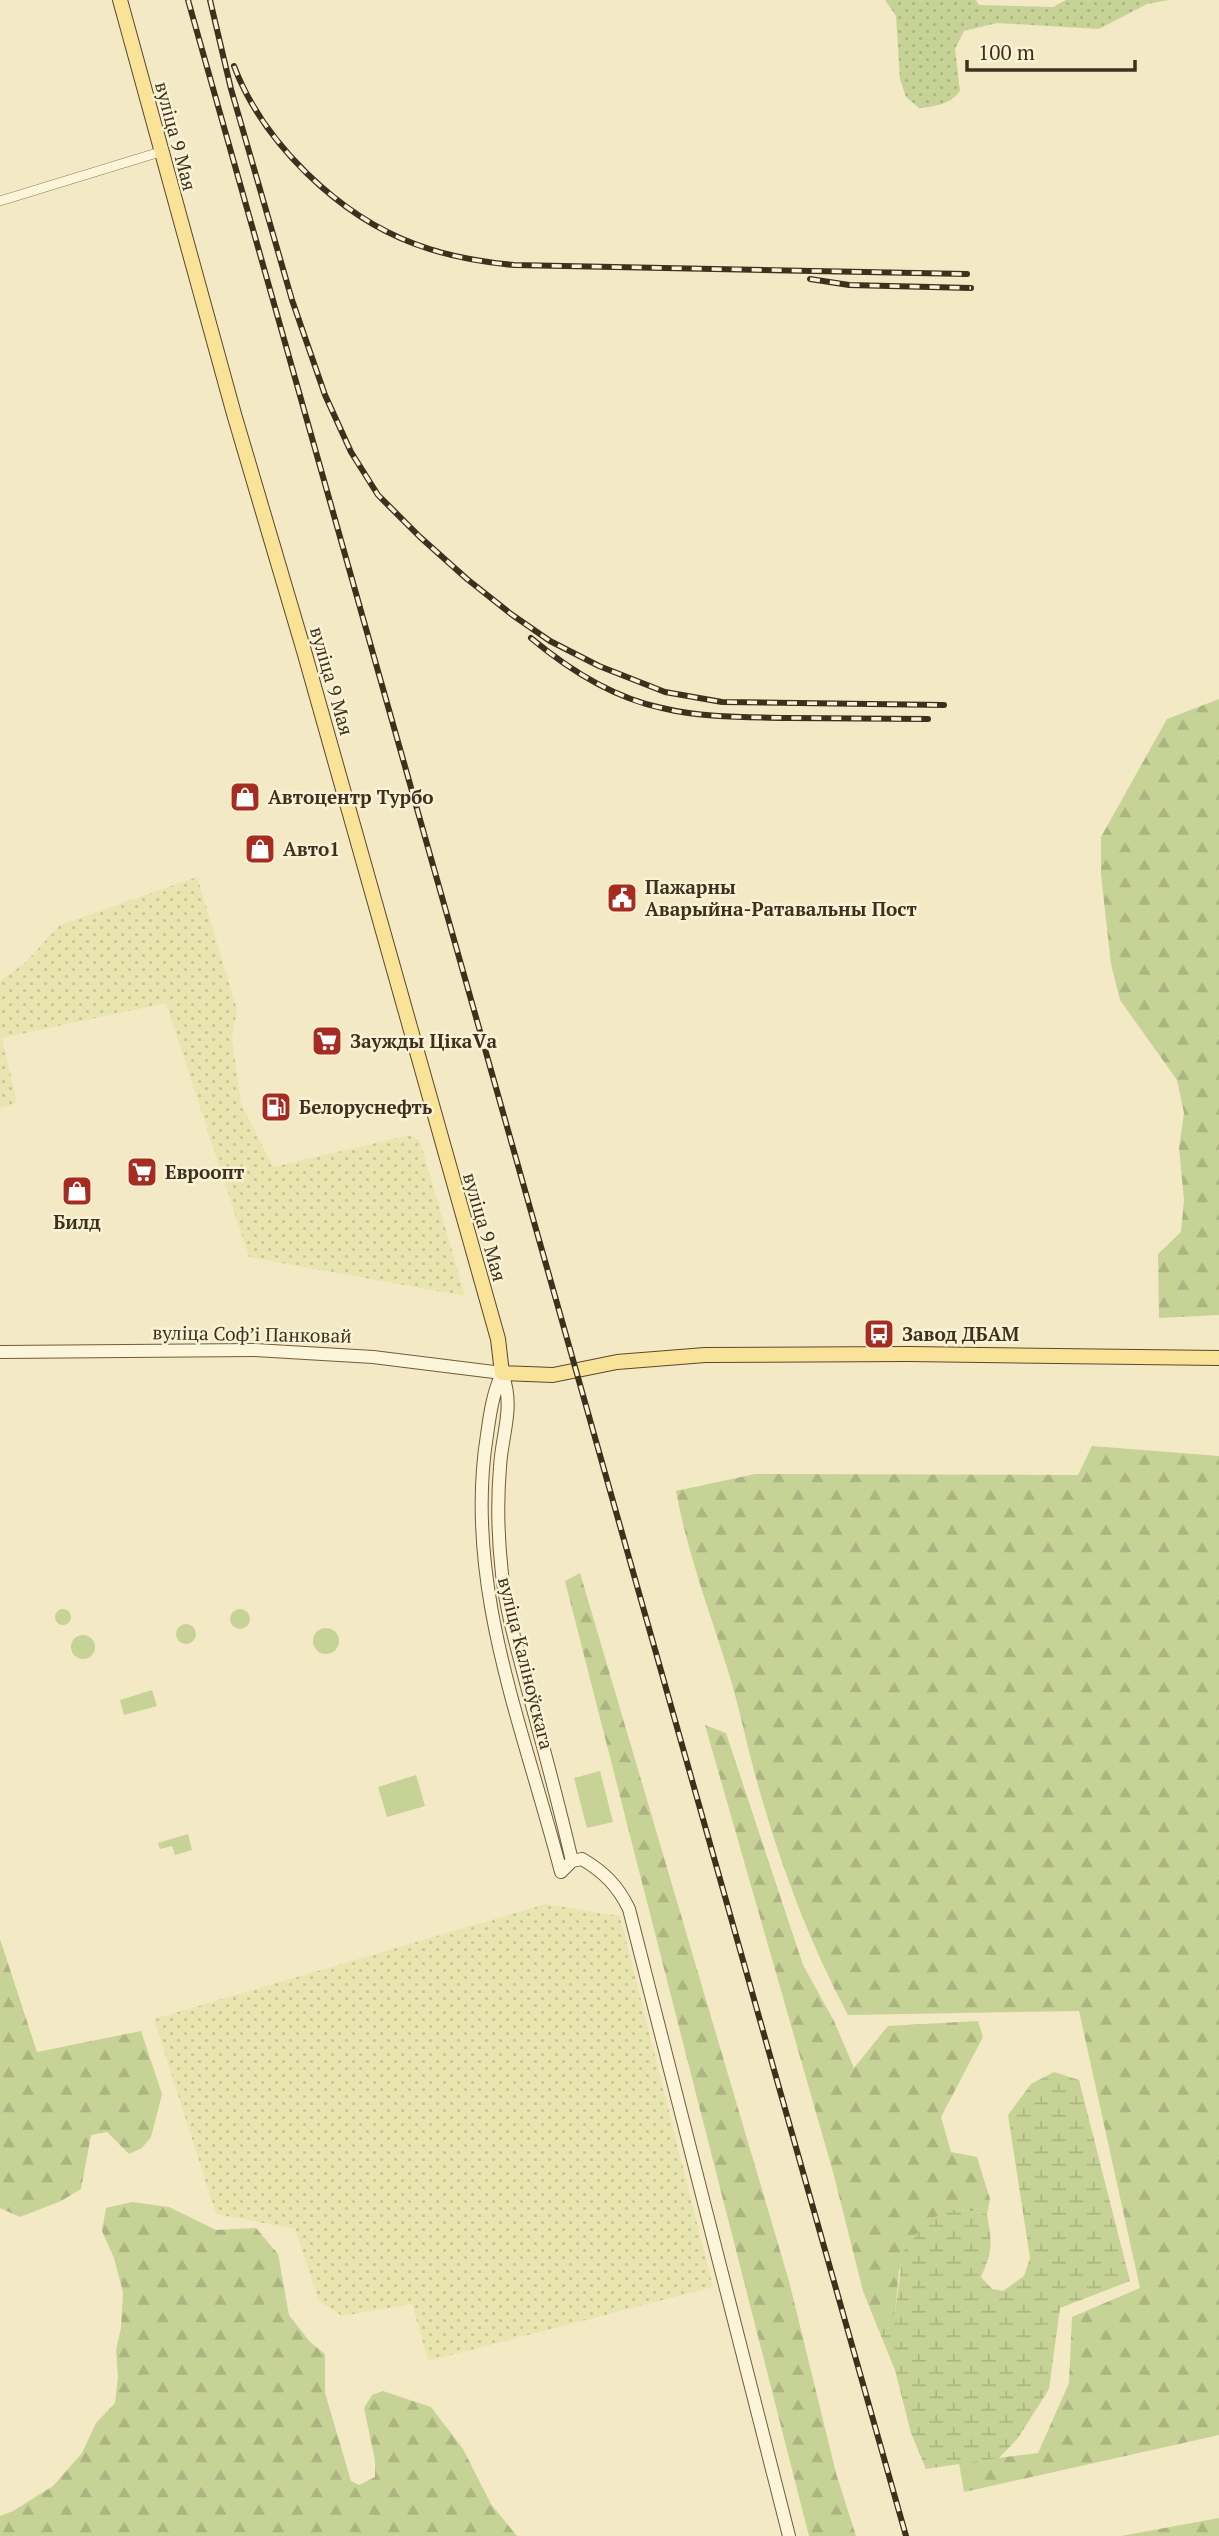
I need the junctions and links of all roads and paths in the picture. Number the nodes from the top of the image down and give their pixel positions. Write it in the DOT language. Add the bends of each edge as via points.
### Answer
graph roads {
  1 [pos="120,0"];
  2 [pos="160,152"];
  3 [pos="0,201"];
  4 [pos="0,1352"];
  5 [pos="1219,1357"];
  6 [pos="502,1373"];
  7 [pos="572,1860"];
  8 [pos="789,2536"];
  1 -- 2 [label="main road, вуліца 9 Мая"];
  2 -- 3 [label="street"];
  2 -- 6 [label="main road, вуліца 9 Мая" via="498,1339"];
  4 -- 6 [label="street, вуліца Софʼі Панковай" via="255,1350 373,1357"];
  5 -- 6 [label="main road" via="705,1355 617,1362 553,1375"];
  6 -- 7 [label="street, вуліца Каліноўскага" via="510,1402 498,1494 502,1575 509,1619"];
  6 -- 7 [label="street, вуліца Каліноўскага" via="494,1389 483,1460 480,1521 485,1574 493,1623 561,1872"];
  7 -- 8 [label="street" via="582,1859 604,1873 621,1891 629,1909"];
}
